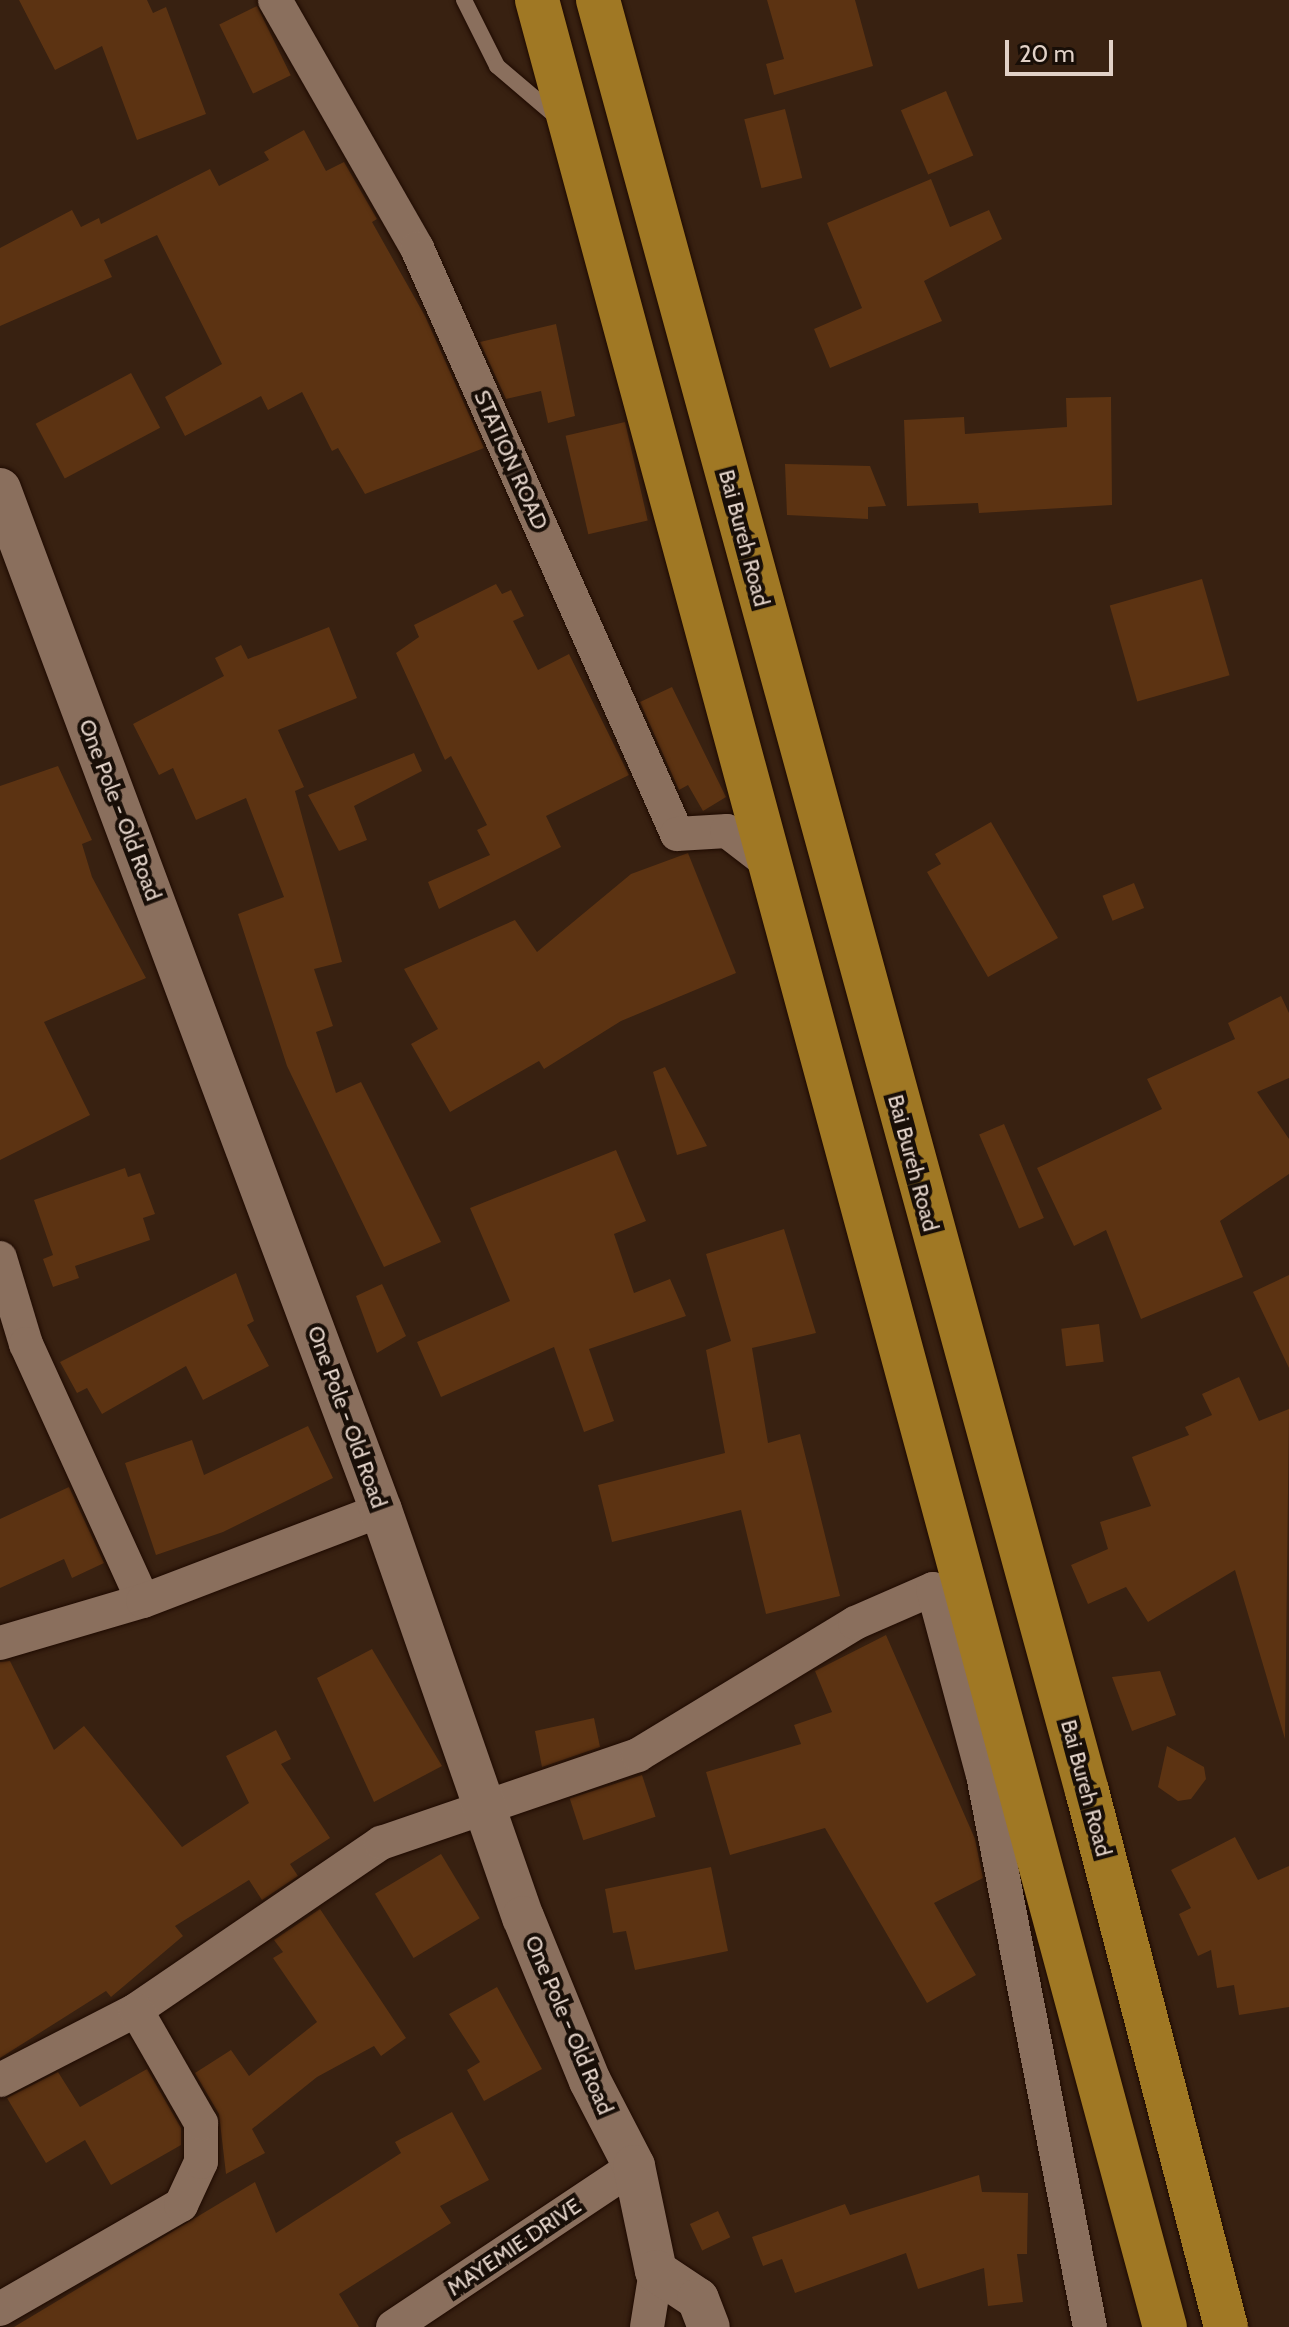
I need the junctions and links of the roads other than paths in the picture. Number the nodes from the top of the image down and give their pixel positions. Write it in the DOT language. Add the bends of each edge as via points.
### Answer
graph roads {
  1 [pos="275,0"];
  2 [pos="464,0"];
  3 [pos="537,0"];
  4 [pos="598,0"];
  5 [pos="572,130"];
  6 [pos="0,489"];
  7 [pos="774,867"];
  8 [pos="0,1258"];
  9 [pos="381,1510"];
  10 [pos="143,1601"];
  11 [pos="0,1643"];
  12 [pos="485,1803"];
  13 [pos="136,2010"];
  14 [pos="0,2080"];
  15 [pos="634,2166"];
  16 [pos="656,2271"];
  17 [pos="0,2309"];
  18 [pos="393,2327"];
  19 [pos="647,2327"];
  20 [pos="709,2327"];
  21 [pos="1090,2327"];
  22 [pos="1165,2327"];
  23 [pos="1226,2327"];
  1 -- 7 [label="street, STATION ROAD" via="417,248 677,834 727,831"];
  2 -- 5 [label="lane" via="497,66"];
  3 -- 5 [label="highway"];
  4 -- 23 [label="highway, Bai Bureh Road"];
  5 -- 7 [label="highway"];
  6 -- 9 [label="street, One Pole - Old Road"];
  7 -- 22 [label="highway"];
  8 -- 10 [label="street" via="26,1344"];
  9 -- 10 [label="street"];
  9 -- 12 [label="street, One Pole - Old Road"];
  10 -- 11 [label="street"];
  12 -- 13 [label="street" via="381,1843"];
  12 -- 15 [label="street, One Pole - Old Road" via="568,2030"];
  12 -- 21 [label="street" via="638,1755 855,1623 933,1589 983,1775"];
  13 -- 14 [label="street"];
  13 -- 17 [label="street" via="201,2123 201,2162 181,2205"];
  15 -- 16 [label="street, One Pole - Old Road"];
  15 -- 18 [label="street, MAYEMIE DRIVE"];
  16 -- 19 [label="street"];
  16 -- 20 [label="street" via="698,2299"];
}
